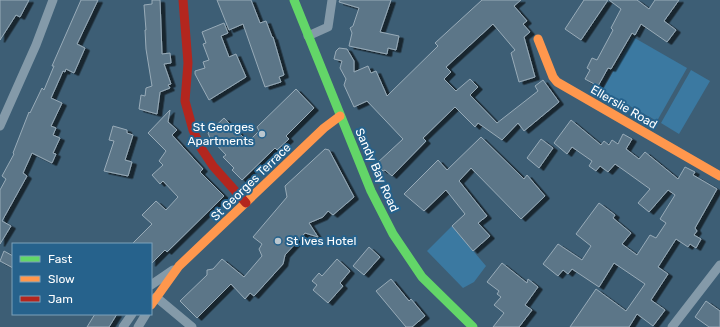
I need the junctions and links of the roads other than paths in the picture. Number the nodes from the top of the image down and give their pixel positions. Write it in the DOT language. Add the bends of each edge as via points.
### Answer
graph roads {
  1 [pos="53,0"];
  2 [pos="183,0"];
  3 [pos="294,0"];
  4 [pos="332,0"];
  5 [pos="308,36"];
  6 [pos="538,39"];
  7 [pos="340,116"];
  8 [pos="0,126"];
  9 [pos="720,176"];
  10 [pos="246,203"];
  11 [pos="720,265"];
  12 [pos="179,266"];
  13 [pos="152,284"];
  14 [pos="156,297"];
  15 [pos="152,303"];
  16 [pos="131,315"];
  17 [pos="145,315"];
  18 [pos="123,327"];
  19 [pos="138,327"];
  20 [pos="192,327"];
  21 [pos="473,327"];
  22 [pos="672,327"];
  1 -- 8 [label="street"];
  2 -- 10 [label="street" via="188,63 185,101 193,130 213,166"];
  3 -- 5 [label="street, Sandy Bay Road"];
  4 -- 5 [label="street" via="328,27"];
  5 -- 7 [label="street, Sandy Bay Road"];
  6 -- 9 [label="street, Ellerslie Road" via="557,82"];
  7 -- 10 [label="street, St Georges Terrace" via="324,128"];
  7 -- 21 [label="street, Sandy Bay Road" via="371,192 408,258 431,287"];
  10 -- 12 [label="street, St Georges Terrace"];
  11 -- 22 [label="street"];
  12 -- 13 [label="street, St Georges Terrace"];
  12 -- 14 [label="street, St Georges Terrace"];
  14 -- 15 [label="street, St Georges Terrace"];
  14 -- 20 [label="street"];
  16 -- 18 [label="street"];
  17 -- 19 [label="street"];
}
